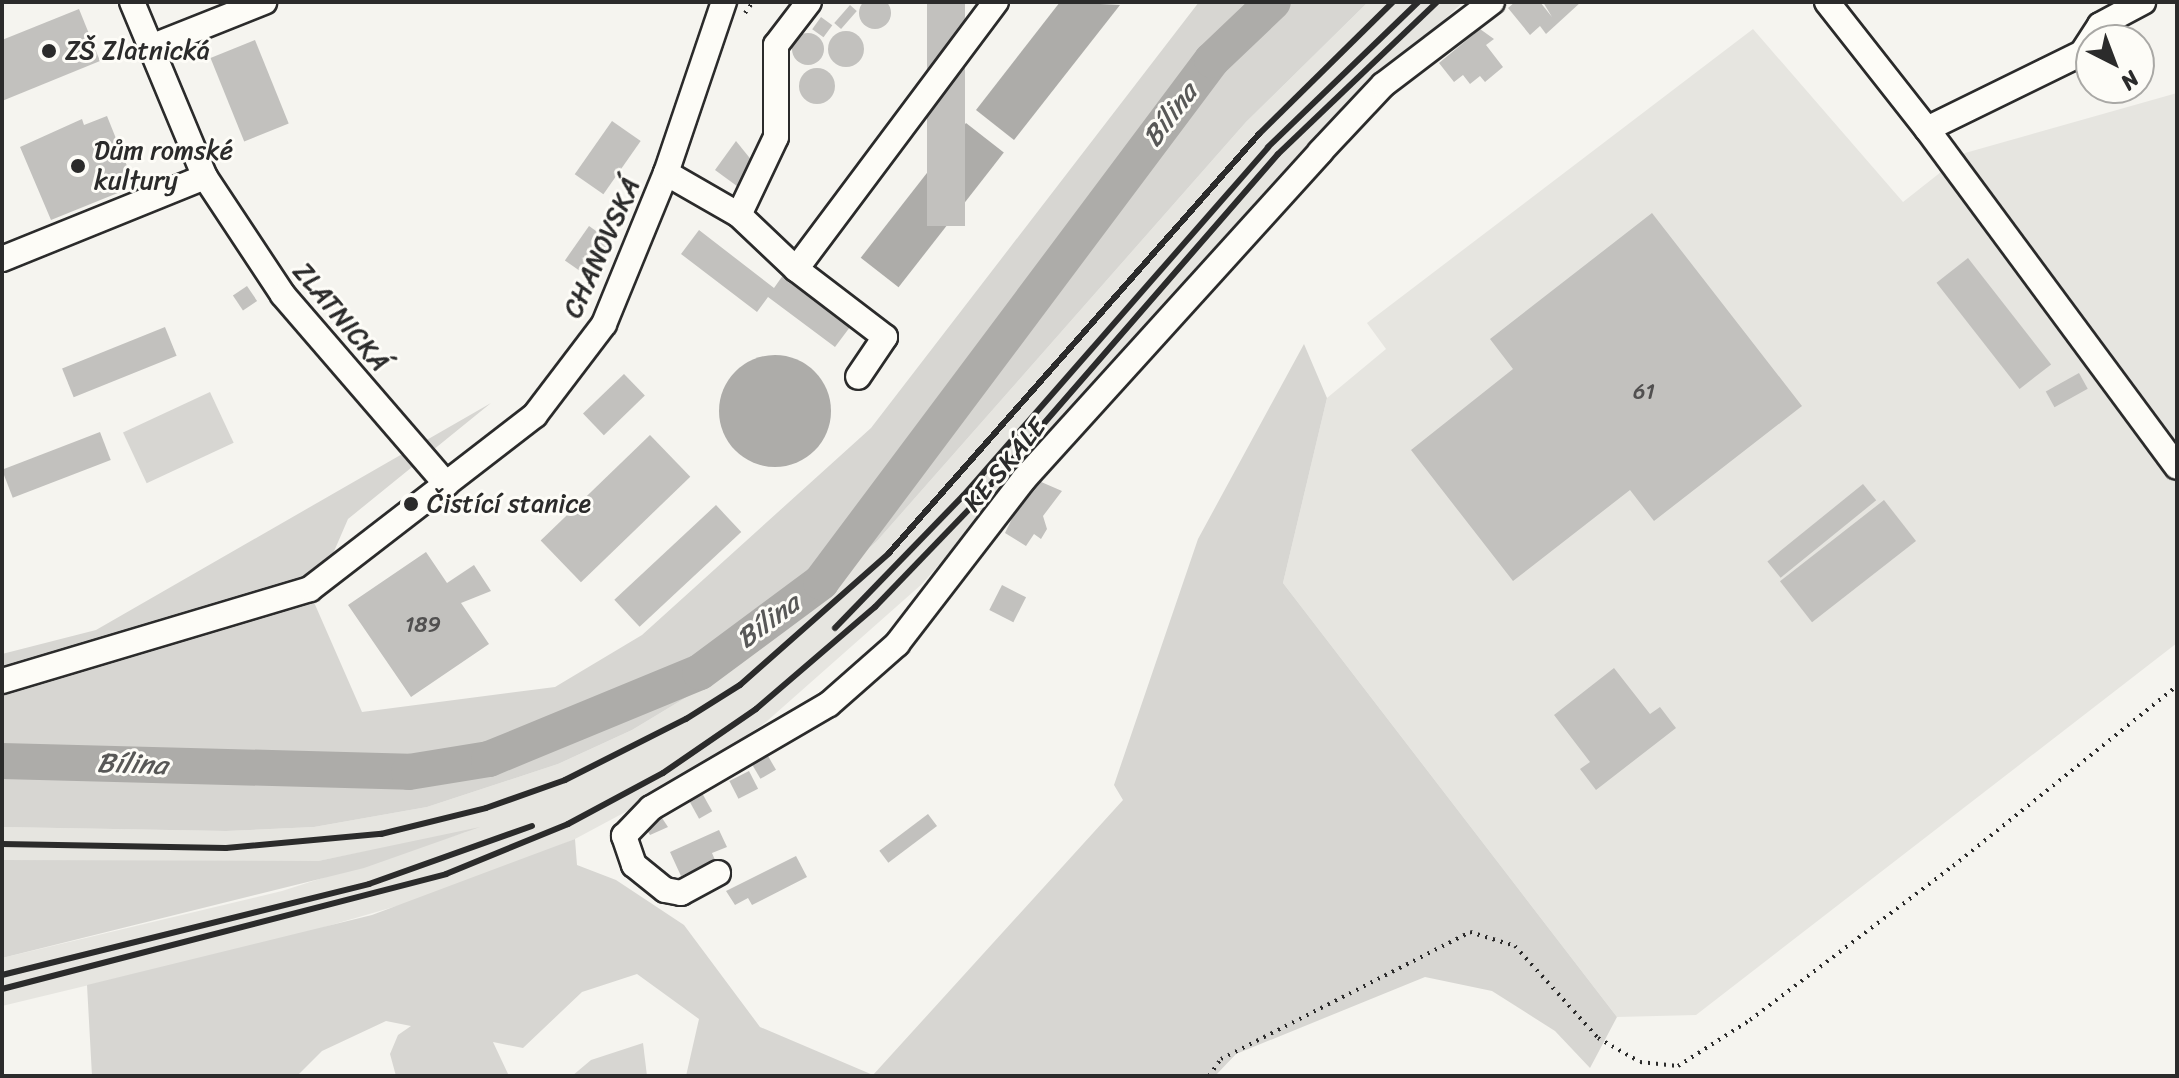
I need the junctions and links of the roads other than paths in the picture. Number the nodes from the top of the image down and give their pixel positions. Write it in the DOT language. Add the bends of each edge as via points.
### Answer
graph roads {
  1 [pos="132,2"];
  2 [pos="264,2"];
  3 [pos="724,2"];
  4 [pos="809,2"];
  5 [pos="996,2"];
  6 [pos="1492,2"];
  7 [pos="1827,2"];
  8 [pos="2143,2"];
  9 [pos="151,47"];
  10 [pos="1927,129"];
  11 [pos="666,173"];
  12 [pos="205,177"];
  13 [pos="739,215"];
  14 [pos="2,259"];
  15 [pos="796,269"];
  16 [pos="858,377"];
  17 [pos="2177,467"];
  18 [pos="446,484"];
  19 [pos="2,681"];
  20 [pos="718,873"];
  1 -- 9 [label="street, ZLATNICKÁ"];
  2 -- 9 [label="street"];
  3 -- 11 [label="street, CHANOVSKÁ"];
  4 -- 13 [label="street" via="776,45 776,137"];
  5 -- 15 [label="street"];
  6 -- 20 [label="street, KE SKÁLE" via="1383,85 1320,152 1024,479 897,644 829,704 651,808 624,836 634,865 665,890 681,893"];
  7 -- 10 [label="street"];
  8 -- 10 [label="street" via="2100,25 2082,53"];
  9 -- 12 [label="street, ZLATNICKÁ"];
  10 -- 17 [label="street"];
  11 -- 13 [label="street"];
  11 -- 18 [label="street, CHANOVSKÁ" via="604,324 535,415"];
  12 -- 14 [label="street"];
  12 -- 18 [label="street, ZLATNICKÁ" via="283,295"];
  13 -- 15 [label="street"];
  15 -- 16 [label="street" via="885,337"];
  18 -- 19 [label="street, CHANOVSKÁ" via="310,589"];
}
